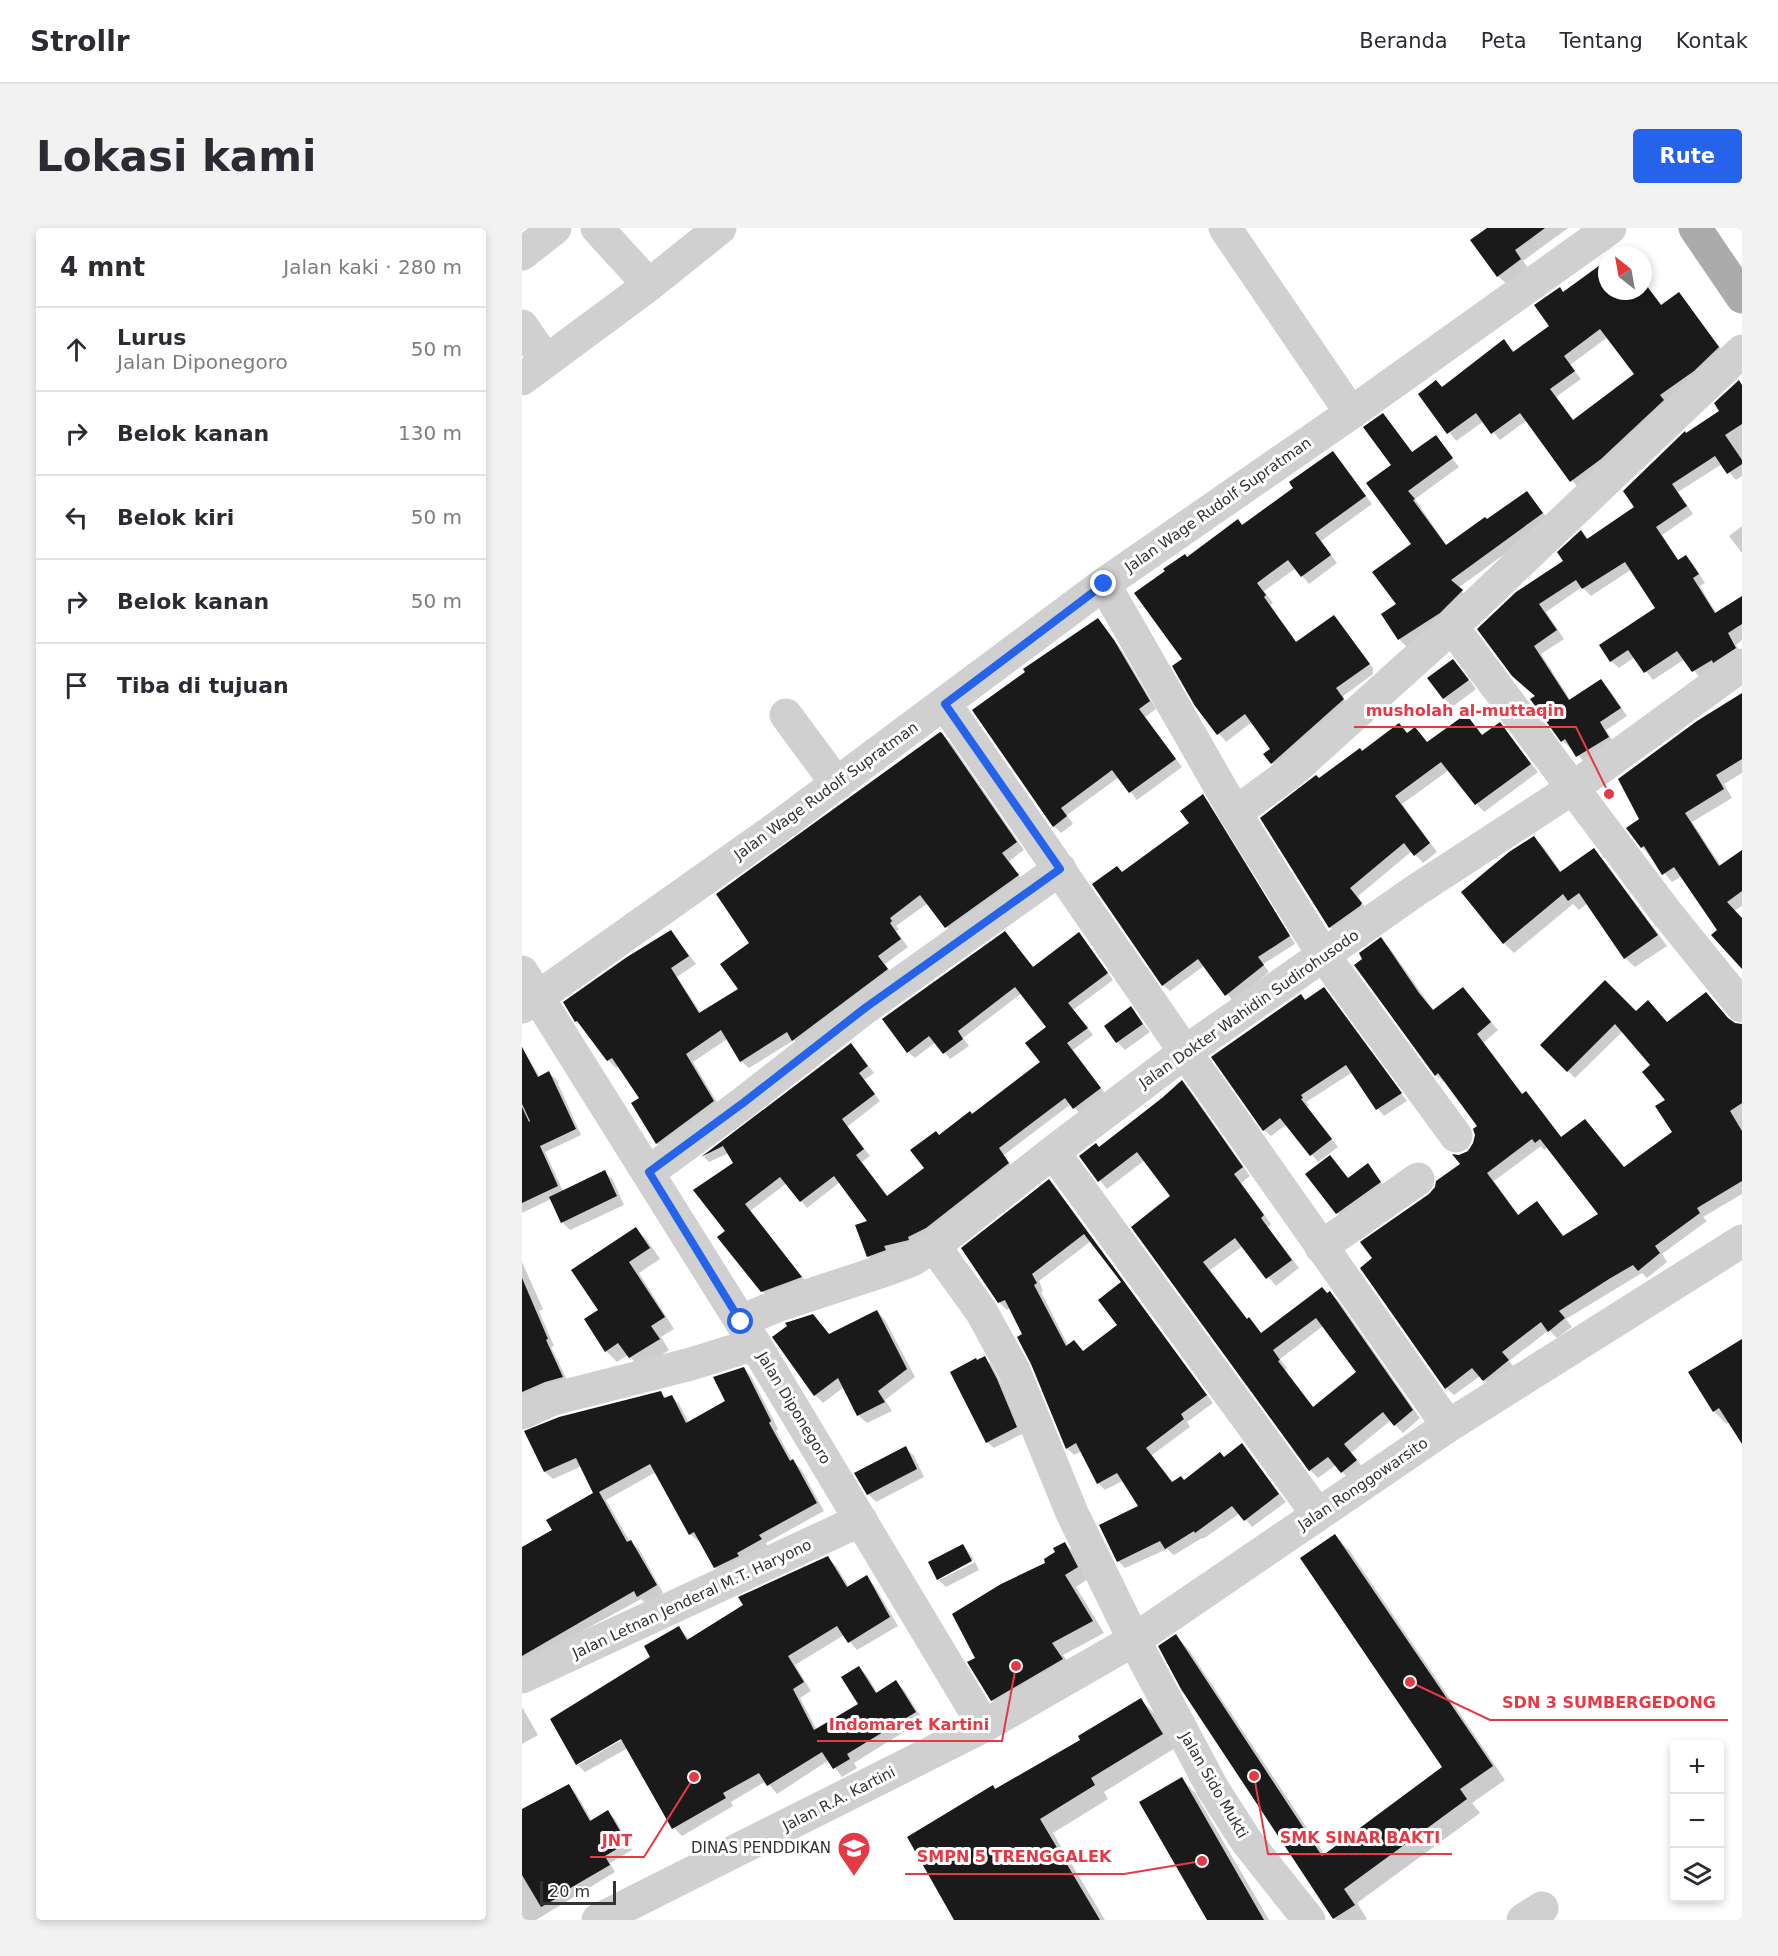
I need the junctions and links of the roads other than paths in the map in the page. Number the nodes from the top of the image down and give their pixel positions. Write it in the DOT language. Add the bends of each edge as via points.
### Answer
graph roads {
  1 [pos="555,228"];
  2 [pos="597,228"];
  3 [pos="1225,228"];
  4 [pos="1610,228"];
  5 [pos="1695,228"];
  6 [pos="699,234"];
  7 [pos="522,254"];
  8 [pos="649,285"];
  9 [pos="1742,297"];
  10 [pos="522,326"];
  11 [pos="1742,351"];
  12 [pos="534,370"];
  13 [pos="1351,413"];
  14 [pos="1104,584"];
  15 [pos="1452,627"];
  16 [pos="1742,665"];
  17 [pos="945,704"];
  18 [pos="786,715"];
  19 [pos="837,784"];
  20 [pos="1574,788"];
  21 [pos="1236,813"];
  22 [pos="1060,869"];
  23 [pos="1324,956"];
  24 [pos="527,992"];
  25 [pos="1742,1006"];
  26 [pos="1185,1052"];
  27 [pos="1456,1136"];
  28 [pos="1053,1152"];
  29 [pos="649,1172"];
  30 [pos="1418,1179"];
  31 [pos="1742,1242"];
  32 [pos="934,1246"];
  33 [pos="1321,1247"];
  34 [pos="748,1332"];
  35 [pos="522,1394"];
  36 [pos="522,1413"];
  37 [pos="1448,1426"];
  38 [pos="1317,1515"];
  39 [pos="861,1520"];
  40 [pos="1134,1640"];
  41 [pos="522,1677"];
  42 [pos="984,1726"];
  43 [pos="598,1920"];
  44 [pos="1309,1920"];
  1 -- 7 [label="street"];
  2 -- 8 [label="street"];
  3 -- 13 [label="street"];
  4 -- 13 [label="street, Jalan Wage Rudolf Supratman"];
  5 -- 9 [label="main road"];
  6 -- 8 [label="street"];
  8 -- 12 [label="street"];
  10 -- 12 [label="street"];
  11 -- 15 [label="street"];
  13 -- 14 [label="street, Jalan Wage Rudolf Supratman"];
  14 -- 17 [label="street, Jalan Wage Rudolf Supratman"];
  14 -- 21 [label="street"];
  15 -- 20 [label="street"];
  15 -- 21 [label="street" via="1291,772"];
  16 -- 20 [label="street, Jalan Dokter Wahidin Sudirohusodo"];
  17 -- 19 [label="street, Jalan Wage Rudolf Supratman"];
  17 -- 22 [label="street"];
  18 -- 19 [label="street"];
  19 -- 24 [label="street, Jalan Wage Rudolf Supratman"];
  20 -- 23 [label="street, Jalan Dokter Wahidin Sudirohusodo" via="1415,891"];
  20 -- 25 [label="street" via="1665,911"];
  21 -- 23 [label="street"];
  22 -- 26 [label="street"];
  22 -- 29 [label="street" via="865,1008"];
  23 -- 26 [label="street, Jalan Dokter Wahidin Sudirohusodo"];
  23 -- 27 [label="street"];
  24 -- 29 [label="street, Jalan Diponegoro"];
  26 -- 28 [label="street, Jalan Dokter Wahidin Sudirohusodo"];
  26 -- 33 [label="street"];
  28 -- 32 [label="street, Jalan Dokter Wahidin Sudirohusodo"];
  28 -- 38 [label="street"];
  29 -- 34 [label="street, Jalan Diponegoro"];
  30 -- 33 [label="street"];
  31 -- 37 [label="street, Jalan Ronggowarsito"];
  32 -- 34 [label="street, Jalan Dokter Wahidin Sudirohusodo" via="886,1270 780,1305"];
  32 -- 40 [label="street, Jalan Sido Mukti" via="981,1311 1014,1371 1072,1513"];
  33 -- 37 [label="street"];
  34 -- 35 [label="street" via="554,1379"];
  34 -- 36 [label="street" via="691,1364 553,1399"];
  34 -- 39 [label="street, Jalan Diponegoro"];
  37 -- 38 [label="street, Jalan Ronggowarsito"];
  38 -- 40 [label="street, Jalan Ronggowarsito"];
  39 -- 41 [label="street, Jalan Letnan Jenderal M.T. Haryono"];
  39 -- 42 [label="street, Jalan Diponegoro"];
  40 -- 42 [label="street, Jalan Ronggowarsito"];
  40 -- 44 [label="street, Jalan Sido Mukti" via="1219,1798 1247,1842"];
  42 -- 43 [label="street, Jalan R.A. Kartini"];
}
